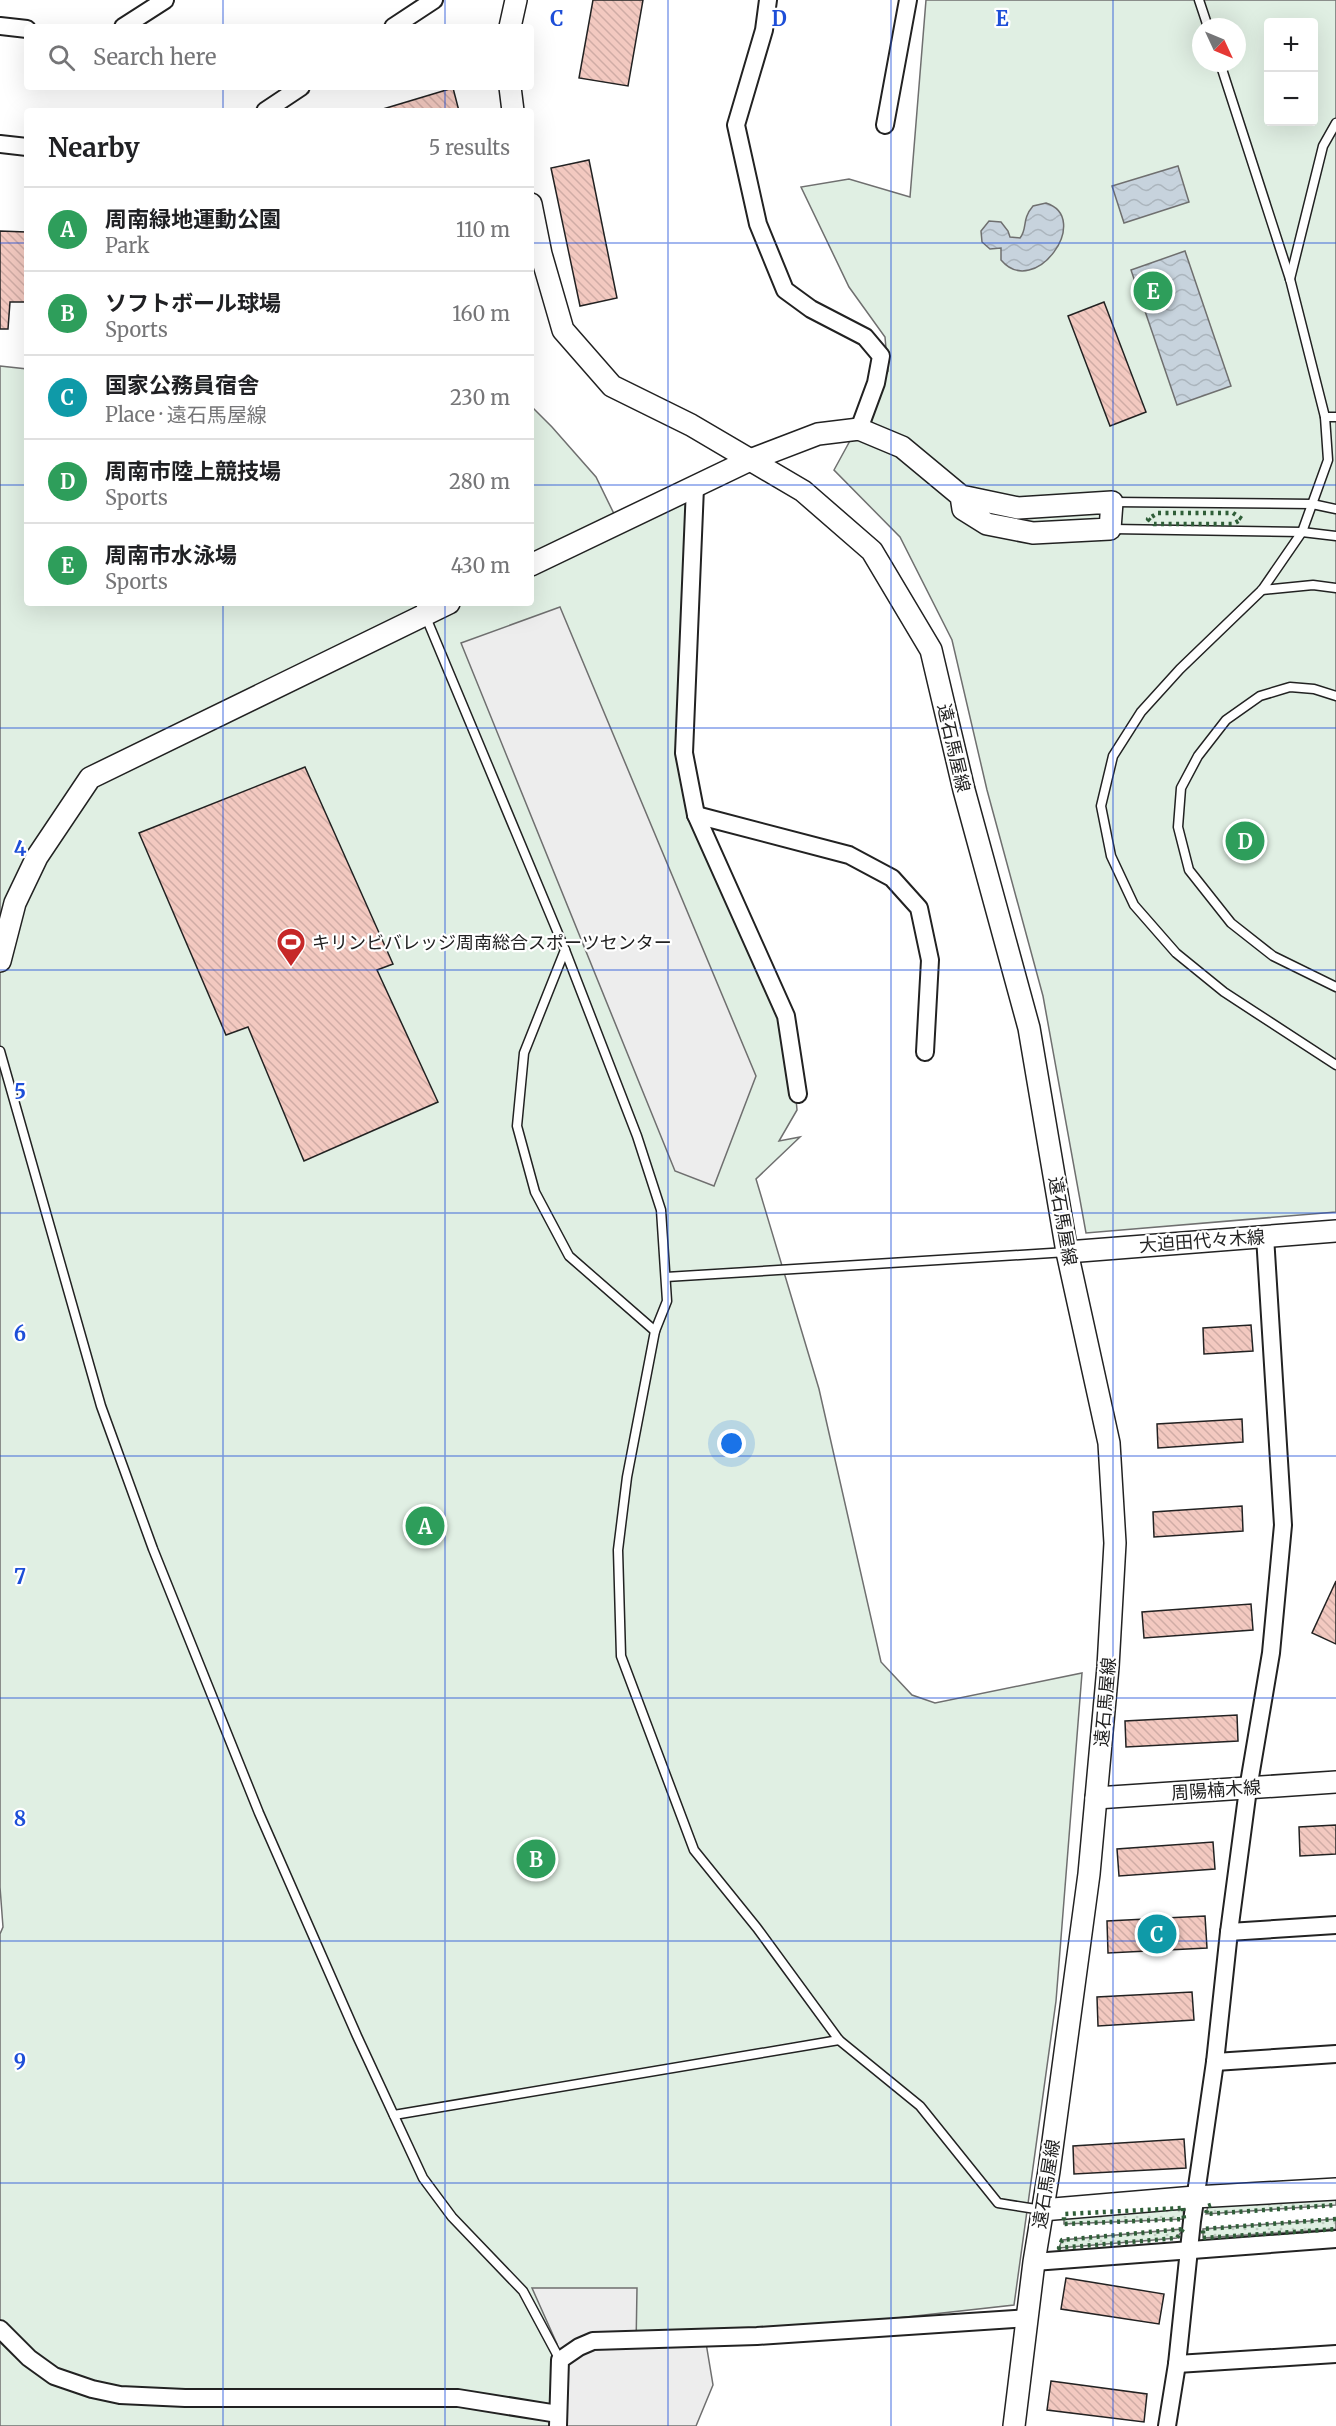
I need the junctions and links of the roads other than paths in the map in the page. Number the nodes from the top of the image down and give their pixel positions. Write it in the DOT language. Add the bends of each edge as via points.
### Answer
graph roads {
  1 [pos="165,0"];
  2 [pos="434,0"];
  3 [pos="516,0"];
  4 [pos="768,0"];
  5 [pos="908,0"];
  6 [pos="1199,0"];
  7 [pos="1205,18"];
  8 [pos="128,24"];
  9 [pos="398,24"];
  10 [pos="511,24"];
  11 [pos="0,26"];
  12 [pos="24,29"];
  13 [pos="1223,72"];
  14 [pos="296,90"];
  15 [pos="510,90"];
  16 [pos="270,108"];
  17 [pos="513,108"];
  18 [pos="1336,123"];
  19 [pos="885,125"];
  20 [pos="0,144"];
  21 [pos="24,147"];
  22 [pos="534,218"];
  23 [pos="1290,279"];
  24 [pos="1325,417"];
  25 [pos="1336,417"];
  26 [pos="859,429"];
  27 [pos="750,460"];
  28 [pos="695,487"];
  29 [pos="961,496"];
  30 [pos="1112,502"];
  31 [pos="1312,504"];
  32 [pos="1336,509"];
  33 [pos="1110,529"];
  34 [pos="1302,532"];
  35 [pos="1336,536"];
  36 [pos="534,563"];
  37 [pos="1336,588"];
  38 [pos="1262,590"];
  39 [pos="423,609"];
  40 [pos="1336,696"];
  41 [pos="696,814"];
  42 [pos="565,950"];
  43 [pos="0,961"];
  44 [pos="1336,987"];
  45 [pos="0,1051"];
  46 [pos="925,1052"];
  47 [pos="1336,1065"];
  48 [pos="798,1094"];
  49 [pos="1336,1231"];
  50 [pos="1265,1236"];
  51 [pos="1067,1252"];
  52 [pos="666,1277"];
  53 [pos="656,1331"];
  54 [pos="1336,1782"];
  55 [pos="1248,1789"];
  56 [pos="1096,1798"];
  57 [pos="1336,1925"];
  58 [pos="1229,1932"];
  59 [pos="839,2040"];
  60 [pos="1336,2054"];
  61 [pos="1215,2062"];
  62 [pos="393,2115"];
  63 [pos="1336,2189"];
  64 [pos="1196,2197"];
  65 [pos="1042,2210"];
  66 [pos="1336,2239"];
  67 [pos="1189,2249"];
  68 [pos="1034,2262"];
  69 [pos="1028,2318"];
  70 [pos="0,2329"];
  71 [pos="1336,2354"];
  72 [pos="560,2360"];
  73 [pos="1177,2364"];
  74 [pos="558,2420"];
  75 [pos="1014,2426"];
  76 [pos="1167,2426"];
  1 -- 8 [label="street"];
  2 -- 9 [label="street"];
  3 -- 10 [label="street"];
  4 -- 26 [label="street" via="764,30 736,124 758,224 785,290 865,338 881,356 876,383"];
  5 -- 19 [label="street"];
  6 -- 7 [label="lane"];
  11 -- 12 [label="street"];
  13 -- 23 [label="lane"];
  14 -- 16 [label="street"];
  15 -- 17 [label="street"];
  18 -- 23 [label="lane" via="1323,146"];
  20 -- 21 [label="street"];
  22 -- 27 [label="street, 遠石馬屋線" via="563,330 612,386"];
  23 -- 24 [label="lane"];
  24 -- 25 [label="lane"];
  24 -- 31 [label="lane" via="1328,460"];
  26 -- 27 [label="street" via="818,434"];
  26 -- 29 [label="street" via="902,447"];
  27 -- 28 [label="street"];
  27 -- 51 [label="street, 遠石馬屋線" via="802,491 872,551 931,650 964,790 1029,1028"];
  28 -- 36 [label="street"];
  28 -- 41 [label="street" via="684,753"];
  29 -- 30 [label="street" via="1018,508"];
  29 -- 33 [label="street" via="963,509 987,524 1033,533"];
  30 -- 31 [label="lane"];
  30 -- 33 [label="street"];
  31 -- 32 [label="lane"];
  31 -- 34 [label="lane"];
  33 -- 34 [label="lane"];
  34 -- 35 [label="lane"];
  34 -- 38 [label="lane"];
  37 -- 38 [label="lane" via="1312,585"];
  38 -- 47 [label="lane" via="1141,712 1113,756 1101,806 1111,856 1134,905 1176,952 1224,992"];
  39 -- 42 [label="lane"];
  39 -- 43 [label="street" via="90,777 11,903"];
  40 -- 44 [label="lane" via="1290,687 1260,696 1226,720 1198,756 1180,788 1178,827 1189,870 1231,923 1273,957"];
  41 -- 46 [label="street" via="849,855 891,878 919,908 930,960"];
  41 -- 48 [label="street" via="786,1016"];
  42 -- 52 [label="lane" via="661,1210"];
  42 -- 53 [label="lane" via="525,1053 517,1126 535,1192 569,1256"];
  45 -- 62 [label="lane" via="100,1406 259,1813"];
  49 -- 50 [label="street, 大迫田代々木線"];
  50 -- 51 [label="street, 大迫田代々木線"];
  50 -- 55 [label="street" via="1283,1525 1270,1653"];
  51 -- 52 [label="lane"];
  51 -- 56 [label="street, 遠石馬屋線" via="1109,1443 1115,1543"];
  52 -- 53 [label="lane" via="667,1301"];
  53 -- 59 [label="lane" via="627,1478 618,1550 621,1656 694,1850"];
  54 -- 55 [label="street, 周陽楠木線"];
  55 -- 56 [label="street, 周陽楠木線"];
  55 -- 58 [label="street"];
  56 -- 65 [label="street, 遠石馬屋線"];
  57 -- 58 [label="street"];
  58 -- 61 [label="street"];
  59 -- 62 [label="lane"];
  59 -- 65 [label="lane" via="920,2106 998,2203"];
  60 -- 61 [label="street"];
  61 -- 64 [label="street"];
  62 -- 72 [label="lane" via="423,2178 452,2217 523,2291"];
  63 -- 64 [label="street"];
  64 -- 65 [label="street"];
  64 -- 67 [label="street"];
  65 -- 68 [label="street, 遠石馬屋線"];
  66 -- 67 [label="street"];
  67 -- 68 [label="street"];
  67 -- 73 [label="street"];
  68 -- 69 [label="street, 遠石馬屋線"];
  69 -- 72 [label="street" via="757,2336 593,2341"];
  69 -- 75 [label="street, 遠石馬屋線"];
  70 -- 74 [label="street" via="54,2376 120,2395 458,2398"];
  71 -- 73 [label="street"];
  72 -- 74 [label="street"];
  73 -- 76 [label="street"];
}
